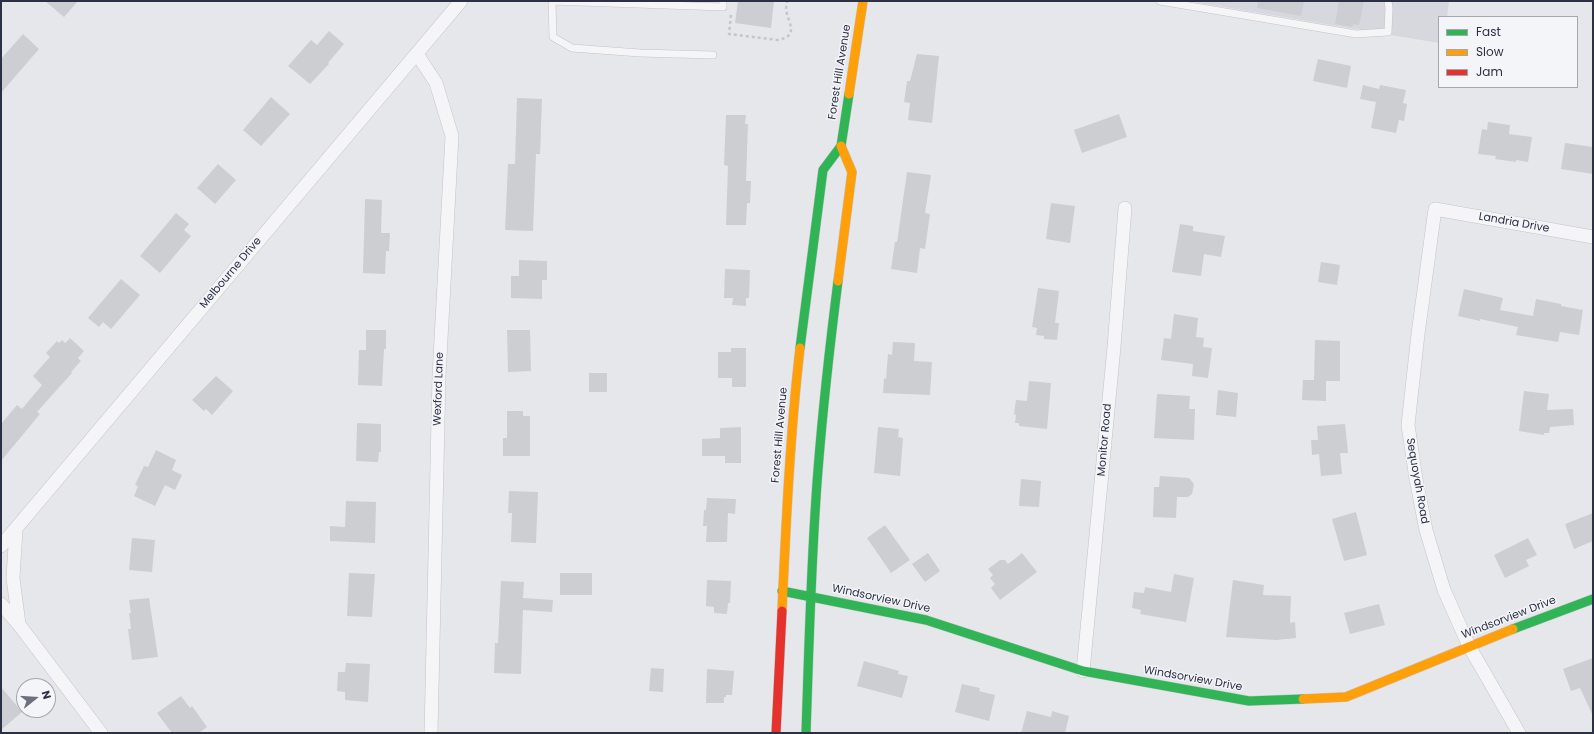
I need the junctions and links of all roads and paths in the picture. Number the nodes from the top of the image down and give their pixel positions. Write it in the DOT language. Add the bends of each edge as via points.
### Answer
graph roads {
  1 [pos="461,1"];
  2 [pos="723,1"];
  3 [pos="787,1"];
  4 [pos="863,1"];
  5 [pos="1160,1"];
  6 [pos="1388,1"];
  7 [pos="552,2"];
  8 [pos="657,3"];
  9 [pos="731,14"];
  10 [pos="417,54"];
  11 [pos="714,55"];
  12 [pos="841,146"];
  13 [pos="1125,208"];
  14 [pos="1435,209"];
  15 [pos="1593,237"];
  16 [pos="16,529"];
  17 [pos="1,546"];
  18 [pos="782,591"];
  19 [pos="812,596"];
  20 [pos="1593,599"];
  21 [pos="1,604"];
  22 [pos="20,626"];
  23 [pos="1469,646"];
  24 [pos="1083,671"];
  25 [pos="101,733"];
  26 [pos="431,733"];
  27 [pos="776,733"];
  28 [pos="806,733"];
  29 [pos="1519,733"];
  1 -- 10 [label="street, Melbourne Drive"];
  2 -- 8 [label="lane" via="723,7"];
  3 -- 9 [label="path" via="786,9 792,29 783,39 729,34"];
  4 -- 12 [label="main road, Forest Hill Avenue"];
  5 -- 6 [label="lane" via="1356,34 1388,32"];
  7 -- 8 [label="lane"];
  7 -- 11 [label="lane" via="553,37 572,48"];
  10 -- 16 [label="street, Melbourne Drive"];
  10 -- 26 [label="street, Wexford Lane" via="436,83 452,136 439,376"];
  12 -- 18 [label="main road, Forest Hill Avenue" via="823,170 806,297 794,403"];
  12 -- 19 [label="main road" via="852,172 821,434"];
  13 -- 24 [label="street, Monitor Road"];
  14 -- 15 [label="street, Landria Drive"];
  14 -- 23 [label="street, Sequoyah Road" via="1408,425 1426,530 1444,590"];
  16 -- 17 [label="street, Melbourne Drive"];
  16 -- 22 [label="street" via="13,578"];
  18 -- 19 [label="main road, Windsorview Drive"];
  18 -- 27 [label="main road, Forest Hill Avenue"];
  19 -- 24 [label="main road, Windsorview Drive" via="926,620"];
  19 -- 28 [label="main road"];
  20 -- 23 [label="main road, Windsorview Drive"];
  21 -- 22 [label="street"];
  22 -- 25 [label="street"];
  23 -- 24 [label="main road, Windsorview Drive" via="1346,698 1249,701"];
  23 -- 29 [label="street, Sequoyah Road"];
}
